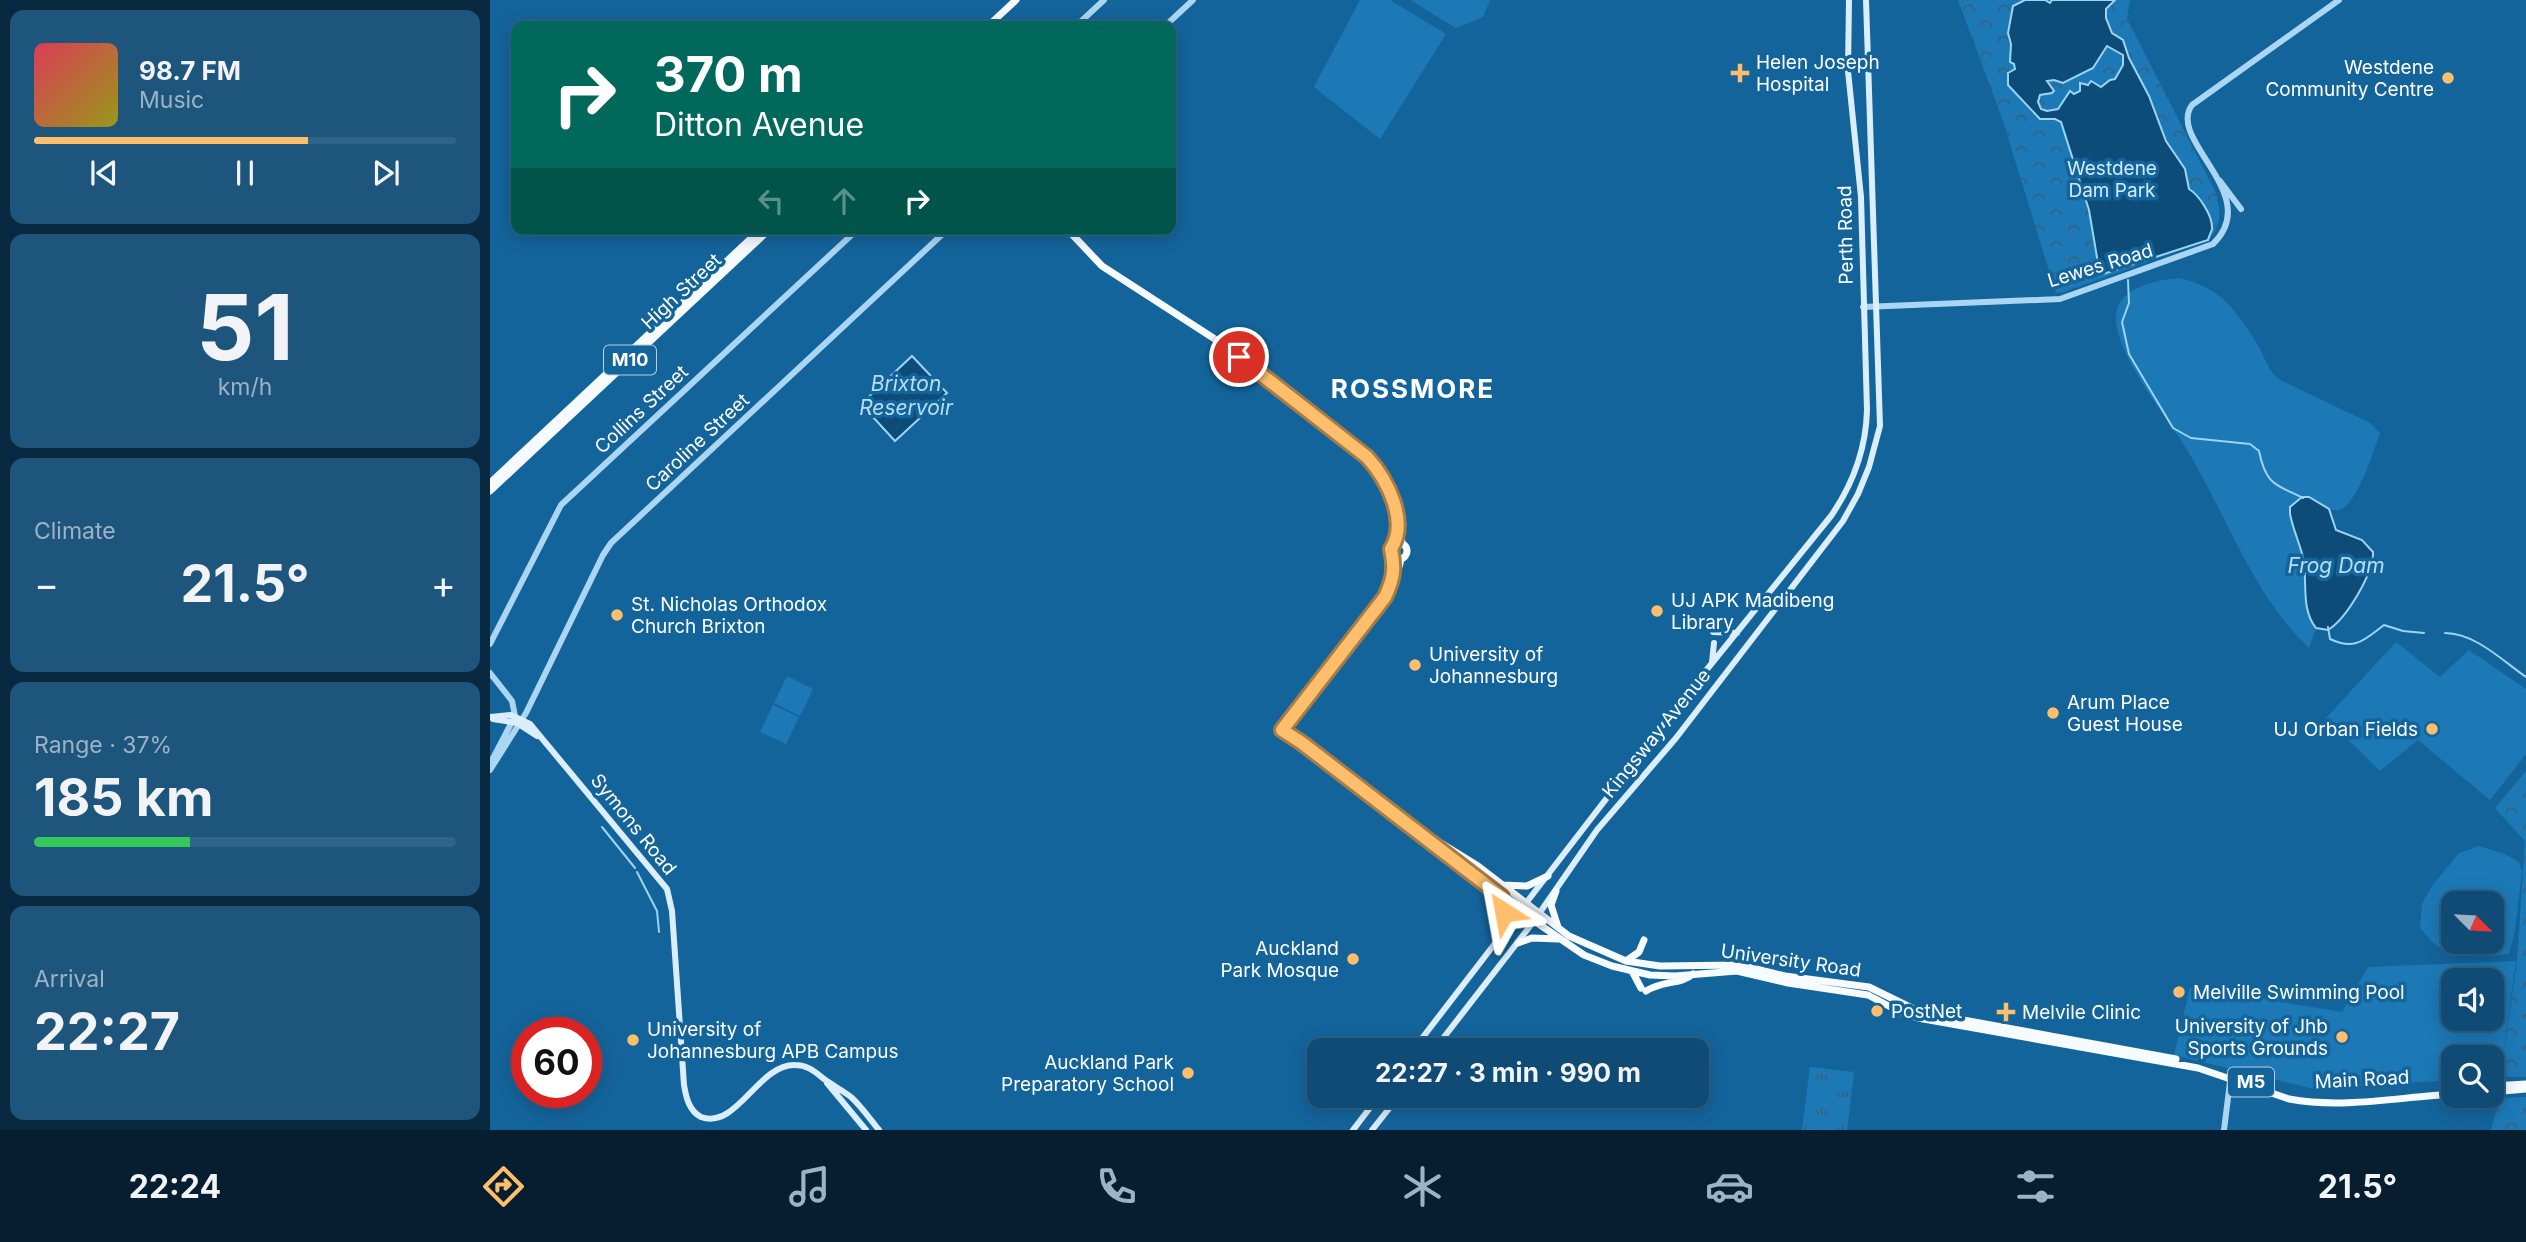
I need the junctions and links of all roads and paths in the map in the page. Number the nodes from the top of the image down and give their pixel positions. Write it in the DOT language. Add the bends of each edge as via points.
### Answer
graph roads {
  1 [pos="1009,0"];
  2 [pos="1016,0"];
  3 [pos="1104,0"];
  4 [pos="1193,0"];
  5 [pos="1849,0"];
  6 [pos="1866,0"];
  7 [pos="2339,0"];
  8 [pos="986,21"];
  9 [pos="993,21"];
  10 [pos="1081,21"];
  11 [pos="1170,21"];
  12 [pos="2216,177"];
  13 [pos="2241,209"];
  14 [pos="755,235"];
  15 [pos="763,235"];
  16 [pos="852,235"];
  17 [pos="942,235"];
  18 [pos="1073,235"];
  19 [pos="1877,306"];
  20 [pos="1863,307"];
  21 [pos="1880,426"];
  22 [pos="549,432"];
  23 [pos="1856,469"];
  24 [pos="490,483"];
  25 [pos="490,491"];
  26 [pos="1399,543"];
  27 [pos="1397,558"];
  28 [pos="1713,632"];
  29 [pos="1737,633"];
  30 [pos="1714,643"];
  31 [pos="490,644"];
  32 [pos="1712,664"];
  33 [pos="490,673"];
  34 [pos="490,718"];
  35 [pos="518,720"];
  36 [pos="490,764"];
  37 [pos="490,770"];
  38 [pos="1411,826"];
  39 [pos="1548,876"];
  40 [pos="1502,885"];
  41 [pos="1556,891"];
  42 [pos="1502,897"];
  43 [pos="1527,905"];
  44 [pos="1521,912"];
  45 [pos="1539,914"];
  46 [pos="1534,921"];
  47 [pos="1558,929"];
  48 [pos="1502,935"];
  49 [pos="1558,939"];
  50 [pos="1644,940"];
  51 [pos="1518,943"];
  52 [pos="1626,961"];
  53 [pos="1632,971"];
  54 [pos="1694,974"];
  55 [pos="1868,991"];
  56 [pos="1422,1038"];
  57 [pos="1443,1038"];
  58 [pos="2230,1076"];
  59 [pos="824,1079"];
  60 [pos="2526,1087"];
  61 [pos="2504,1088"];
  62 [pos="2441,1093"];
  63 [pos="1369,1108"];
  64 [pos="1389,1108"];
  65 [pos="866,1130"];
  66 [pos="879,1130"];
  67 [pos="1353,1130"];
  68 [pos="1372,1130"];
  69 [pos="2224,1130"];
  1 -- 8 [label="main road"];
  2 -- 9 [label="main road"];
  3 -- 10 [label="street"];
  4 -- 11 [label="street"];
  5 -- 20 [label="main road, Perth Road" via="1849,88 1861,197"];
  6 -- 19 [label="main road, Perth Road"];
  7 -- 12 [label="street" via="2192,105 2186,116 2188,126"];
  12 -- 13 [label="street"];
  12 -- 19 [label="street, Lewes Road" via="2228,209 2227,223 2211,245 2060,299"];
  14 -- 22 [label="main road, High Street / M10"];
  15 -- 22 [label="main road, High Street / M10"];
  16 -- 31 [label="street, Collins Street" via="561,505"];
  17 -- 35 [label="street, Caroline Street" via="611,543"];
  18 -- 26 [label="main road, M5" via="1102,267 1221,343 1358,448 1385,482 1394,504"];
  19 -- 20 [label="street, Lewes Road"];
  19 -- 21 [label="main road, Perth Road"];
  20 -- 23 [label="main road, Perth Road" via="1867,410"];
  21 -- 41 [label="main road, Kingsway Avenue" via="1870,467 1843,521 1676,738 1597,830"];
  22 -- 24 [label="main road, High Street / M10"];
  22 -- 25 [label="main road, High Street / M10"];
  23 -- 29 [label="main road, Kingsway Avenue" via="1831,516"];
  26 -- 27 [label="main road, M5" via="1391,549"];
  26 -- 27 [label="main road, M5" via="1408,551"];
  27 -- 38 [label="main road, University Road / M5" via="1382,601 1286,729"];
  28 -- 29 [label="main road"];
  29 -- 32 [label="main road, Kingsway Avenue"];
  30 -- 32 [label="main road"];
  32 -- 39 [label="main road, Kingsway Avenue"];
  33 -- 35 [label="street, Symons Road" via="512,701"];
  34 -- 35 [label="main road"];
  35 -- 36 [label="street"];
  35 -- 37 [label="street"];
  35 -- 59 [label="main road, Symons Road" via="534,727 667,890 684,1085 691,1109 708,1119 726,1117 771,1074 790,1065 809,1068"];
  38 -- 40 [label="main road, University Road / M5"];
  38 -- 42 [label="main road, University Road / M5"];
  39 -- 40 [label="main road" via="1527,886"];
  39 -- 43 [label="main road, Kingsway Avenue"];
  40 -- 43 [label="main road, University Road / M5"];
  41 -- 45 [label="main road, Kingsway Avenue"];
  41 -- 47 [label="main road" via="1551,905"];
  42 -- 44 [label="main road, University Road / M5"];
  42 -- 48 [label="main road"];
  43 -- 44 [label="main road, Kingsway Avenue"];
  43 -- 45 [label="main road, University Road / M5"];
  44 -- 46 [label="main road, University Road / M5"];
  44 -- 48 [label="main road, Kingsway Avenue"];
  45 -- 46 [label="main road, Kingsway Avenue"];
  45 -- 47 [label="main road, University Road / M5"];
  46 -- 49 [label="main road, University Road / M5"];
  46 -- 51 [label="main road, Kingsway Avenue"];
  47 -- 52 [label="main road, University Road / M5"];
  48 -- 56 [label="main road, Kingsway Avenue"];
  49 -- 51 [label="main road" via="1532,938"];
  49 -- 53 [label="main road, University Road / M5" via="1591,958"];
  50 -- 52 [label="main road" via="1639,953"];
  51 -- 57 [label="main road, Kingsway Avenue"];
  52 -- 55 [label="main road, University Road / M5" via="1660,966 1741,965"];
  53 -- 54 [label="main road, University Road / M5"];
  53 -- 54 [label="main road" via="1643,989"];
  54 -- 55 [label="main road, University Road / M5" via="1746,972 1788,983"];
  55 -- 58 [label="main road, Main Road / M5" via="1920,1012 2207,1066"];
  58 -- 62 [label="main road, Main Road / M5" via="2317,1099"];
  58 -- 69 [label="street"];
  59 -- 65 [label="main road"];
  59 -- 66 [label="main road" via="852,1098"];
  60 -- 61 [label="main road"];
  63 -- 67 [label="main road"];
  64 -- 68 [label="main road"];
}
